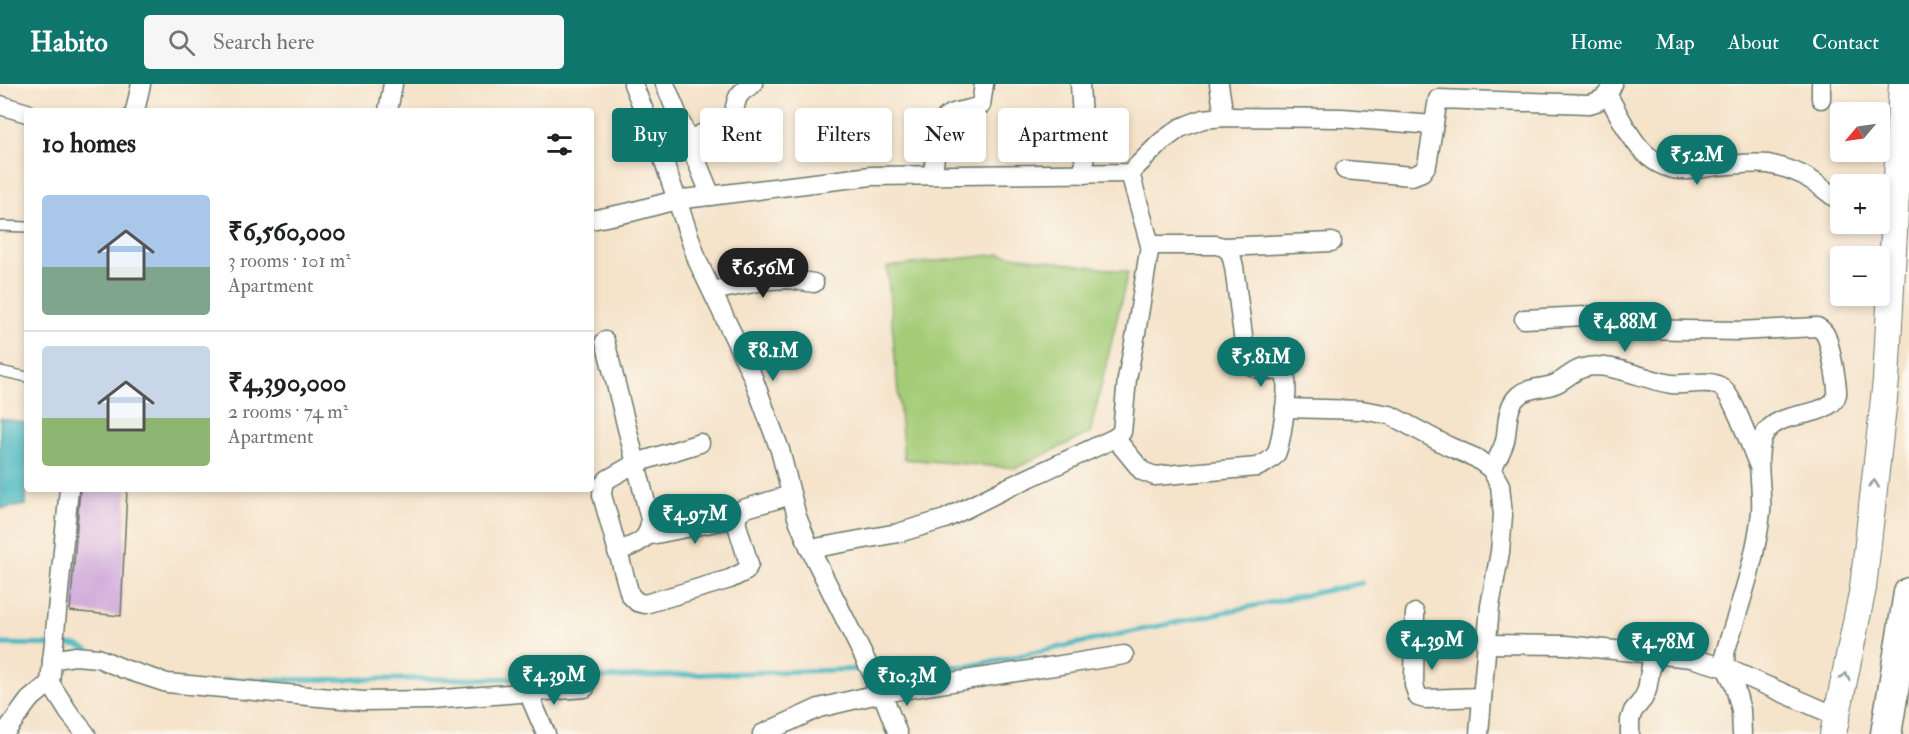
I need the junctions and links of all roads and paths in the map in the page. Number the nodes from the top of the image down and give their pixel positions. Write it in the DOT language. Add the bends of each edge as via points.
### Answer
graph roads {
  1 [pos="141,84"];
  2 [pos="393,84"];
  3 [pos="633,84"];
  4 [pos="665,84"];
  5 [pos="753,84"];
  6 [pos="984,84"];
  7 [pos="1080,84"];
  8 [pos="1218,84"];
  9 [pos="1902,84"];
  10 [pos="1611,90"];
  11 [pos="1437,92"];
  12 [pos="0,105"];
  13 [pos="136,108"];
  14 [pos="389,108"];
  15 [pos="24,112"];
  16 [pos="1224,117"];
  17 [pos="1434,125"];
  18 [pos="689,140"];
  19 [pos="1345,170"];
  20 [pos="1130,173"];
  21 [pos="933,174"];
  22 [pos="1085,174"];
  23 [pos="1890,194"];
  24 [pos="1830,195"];
  25 [pos="711,196"];
  26 [pos="676,200"];
  27 [pos="594,219"];
  28 [pos="0,226"];
  29 [pos="24,227"];
  30 [pos="1888,234"];
  31 [pos="1332,242"];
  32 [pos="1150,245"];
  33 [pos="1225,247"];
  34 [pos="814,283"];
  35 [pos="712,291"];
  36 [pos="1524,319"];
  37 [pos="604,341"];
  38 [pos="0,371"];
  39 [pos="24,376"];
  40 [pos="1286,408"];
  41 [pos="1115,438"];
  42 [pos="700,443"];
  43 [pos="636,463"];
  44 [pos="1491,469"];
  45 [pos="1760,469"];
  46 [pos="69,492"];
  47 [pos="791,495"];
  48 [pos="736,518"];
  49 [pos="646,536"];
  50 [pos="810,549"];
  51 [pos="617,552"];
  52 [pos="1909,592"];
  53 [pos="1415,613"];
  54 [pos="1486,644"];
  55 [pos="53,649"];
  56 [pos="1653,654"];
  57 [pos="1124,655"];
  58 [pos="1726,668"];
  59 [pos="50,683"];
  60 [pos="585,688"];
  61 [pos="528,692"];
  62 [pos="882,693"];
  63 [pos="1482,697"];
  64 [pos="1909,723"];
  65 [pos="1835,725"];
  66 [pos="4,734"];
  67 [pos="86,734"];
  68 [pos="546,734"];
  69 [pos="762,734"];
  70 [pos="898,734"];
  71 [pos="1479,734"];
  72 [pos="1630,734"];
  73 [pos="1742,734"];
  74 [pos="1886,734"];
  75 [pos="1907,734"];
  1 -- 13 [label="street"];
  2 -- 14 [label="street"];
  3 -- 26 [label="street"];
  4 -- 18 [label="street"];
  5 -- 18 [label="street" via="735,100 733,117"];
  6 -- 21 [label="street" via="981,105 944,119"];
  7 -- 22 [label="street"];
  8 -- 16 [label="street"];
  9 -- 23 [label="main road"];
  10 -- 11 [label="street" via="1589,104"];
  10 -- 24 [label="street" via="1633,139 1659,164 1681,170 1766,164 1792,170"];
  11 -- 17 [label="street"];
  12 -- 15 [label="street"];
  16 -- 17 [label="street" via="1342,118"];
  16 -- 20 [label="street" via="1203,119 1180,128"];
  17 -- 19 [label="street" via="1427,165 1422,172 1412,176"];
  18 -- 25 [label="street"];
  20 -- 22 [label="street"];
  20 -- 32 [label="street"];
  21 -- 22 [label="street"];
  21 -- 25 [label="street" via="871,176"];
  25 -- 26 [label="street"];
  26 -- 27 [label="street"];
  26 -- 35 [label="street"];
  28 -- 29 [label="lane"];
  65 -- 30 [label="main road, one-way" via="1863,588 1886,380"];
  31 -- 33 [label="street"];
  32 -- 33 [label="street"];
  32 -- 41 [label="street" via="1122,432"];
  33 -- 40 [label="street" via="1234,267 1246,358 1256,369 1279,370 1284,374"];
  34 -- 35 [label="street" via="769,280"];
  35 -- 47 [label="street" via="756,386 780,450"];
  36 -- 45 [label="street" via="1606,315 1637,329 1738,332 1809,326 1823,330 1837,395 1824,408 1774,425 1765,434 1760,448"];
  37 -- 43 [label="street"];
  38 -- 39 [label="lane"];
  40 -- 41 [label="street" via="1276,454 1257,467 1155,476 1142,471"];
  40 -- 44 [label="street" via="1362,410 1390,416"];
  41 -- 50 [label="street" via="945,519 898,533"];
  42 -- 43 [label="street"];
  43 -- 49 [label="street" via="650,519"];
  43 -- 51 [label="street" via="603,485 602,495"];
  44 -- 45 [label="street" via="1499,457 1512,403 1518,395 1555,384 1584,367 1598,367 1673,384 1714,384 1723,388"];
  44 -- 54 [label="street" via="1500,486 1503,515"];
  45 -- 58 [label="street" via="1761,510 1753,560 1725,653"];
  46 -- 55 [label="street"];
  47 -- 48 [label="street" via="743,509"];
  47 -- 50 [label="street"];
  48 -- 49 [label="street"];
  48 -- 51 [label="street" via="749,564 747,571 645,604 630,595"];
  49 -- 51 [label="street"];
  50 -- 62 [label="street"];
  52 -- 74 [label="highway"];
  53 -- 63 [label="street" via="1414,685 1418,696"];
  54 -- 56 [label="street" via="1566,645"];
  54 -- 63 [label="street"];
  55 -- 59 [label="street"];
  55 -- 61 [label="street" via="98,658 167,683 363,701"];
  56 -- 58 [label="street" via="1691,658"];
  56 -- 72 [label="street" via="1647,690 1633,711"];
  57 -- 62 [label="street"];
  58 -- 65 [label="street"];
  58 -- 73 [label="street" via="1741,711"];
  59 -- 66 [label="street" via="29,700"];
  59 -- 67 [label="street"];
  60 -- 61 [label="street"];
  61 -- 68 [label="street"];
  62 -- 69 [label="street" via="819,708"];
  62 -- 70 [label="street"];
  63 -- 71 [label="street"];
  64 -- 75 [label="highway"];
}
